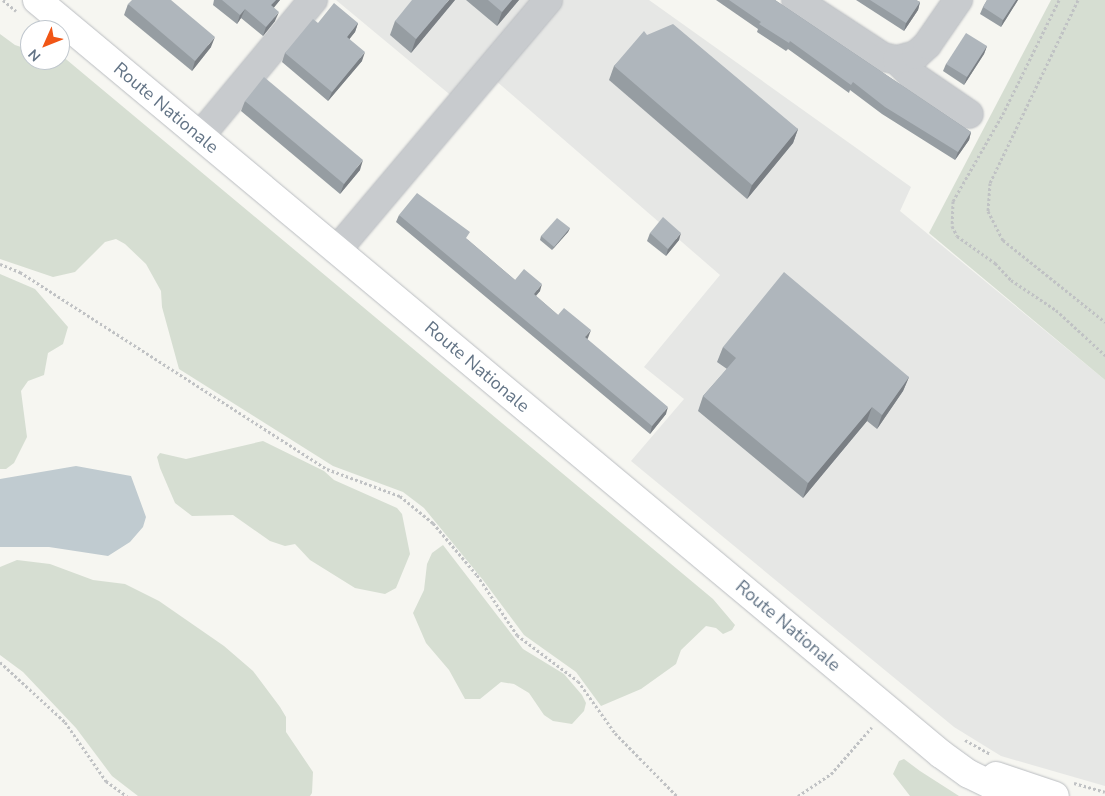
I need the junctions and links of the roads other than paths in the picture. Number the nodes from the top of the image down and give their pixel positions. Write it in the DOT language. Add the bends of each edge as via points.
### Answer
graph roads {
  1 [pos="37,0"];
  2 [pos="313,0"];
  3 [pos="548,0"];
  4 [pos="796,0"];
  5 [pos="958,0"];
  6 [pos="897,60"];
  7 [pos="969,114"];
  8 [pos="200,136"];
  9 [pos="337,250"];
  10 [pos="918,733"];
  11 [pos="1061,789"];
  12 [pos="1014,796"];
  1 -- 8 [label="main road, Route Nationale"];
  2 -- 8 [label="street"];
  3 -- 9 [label="street"];
  4 -- 6 [label="street" via="883,57"];
  5 -- 6 [label="street" via="928,45 916,55"];
  6 -- 7 [label="street" via="912,75"];
  8 -- 9 [label="main road, Route Nationale"];
  9 -- 10 [label="main road, Route Nationale"];
  10 -- 11 [label="main road" via="977,767"];
  10 -- 12 [label="main road" via="958,767"];
}
